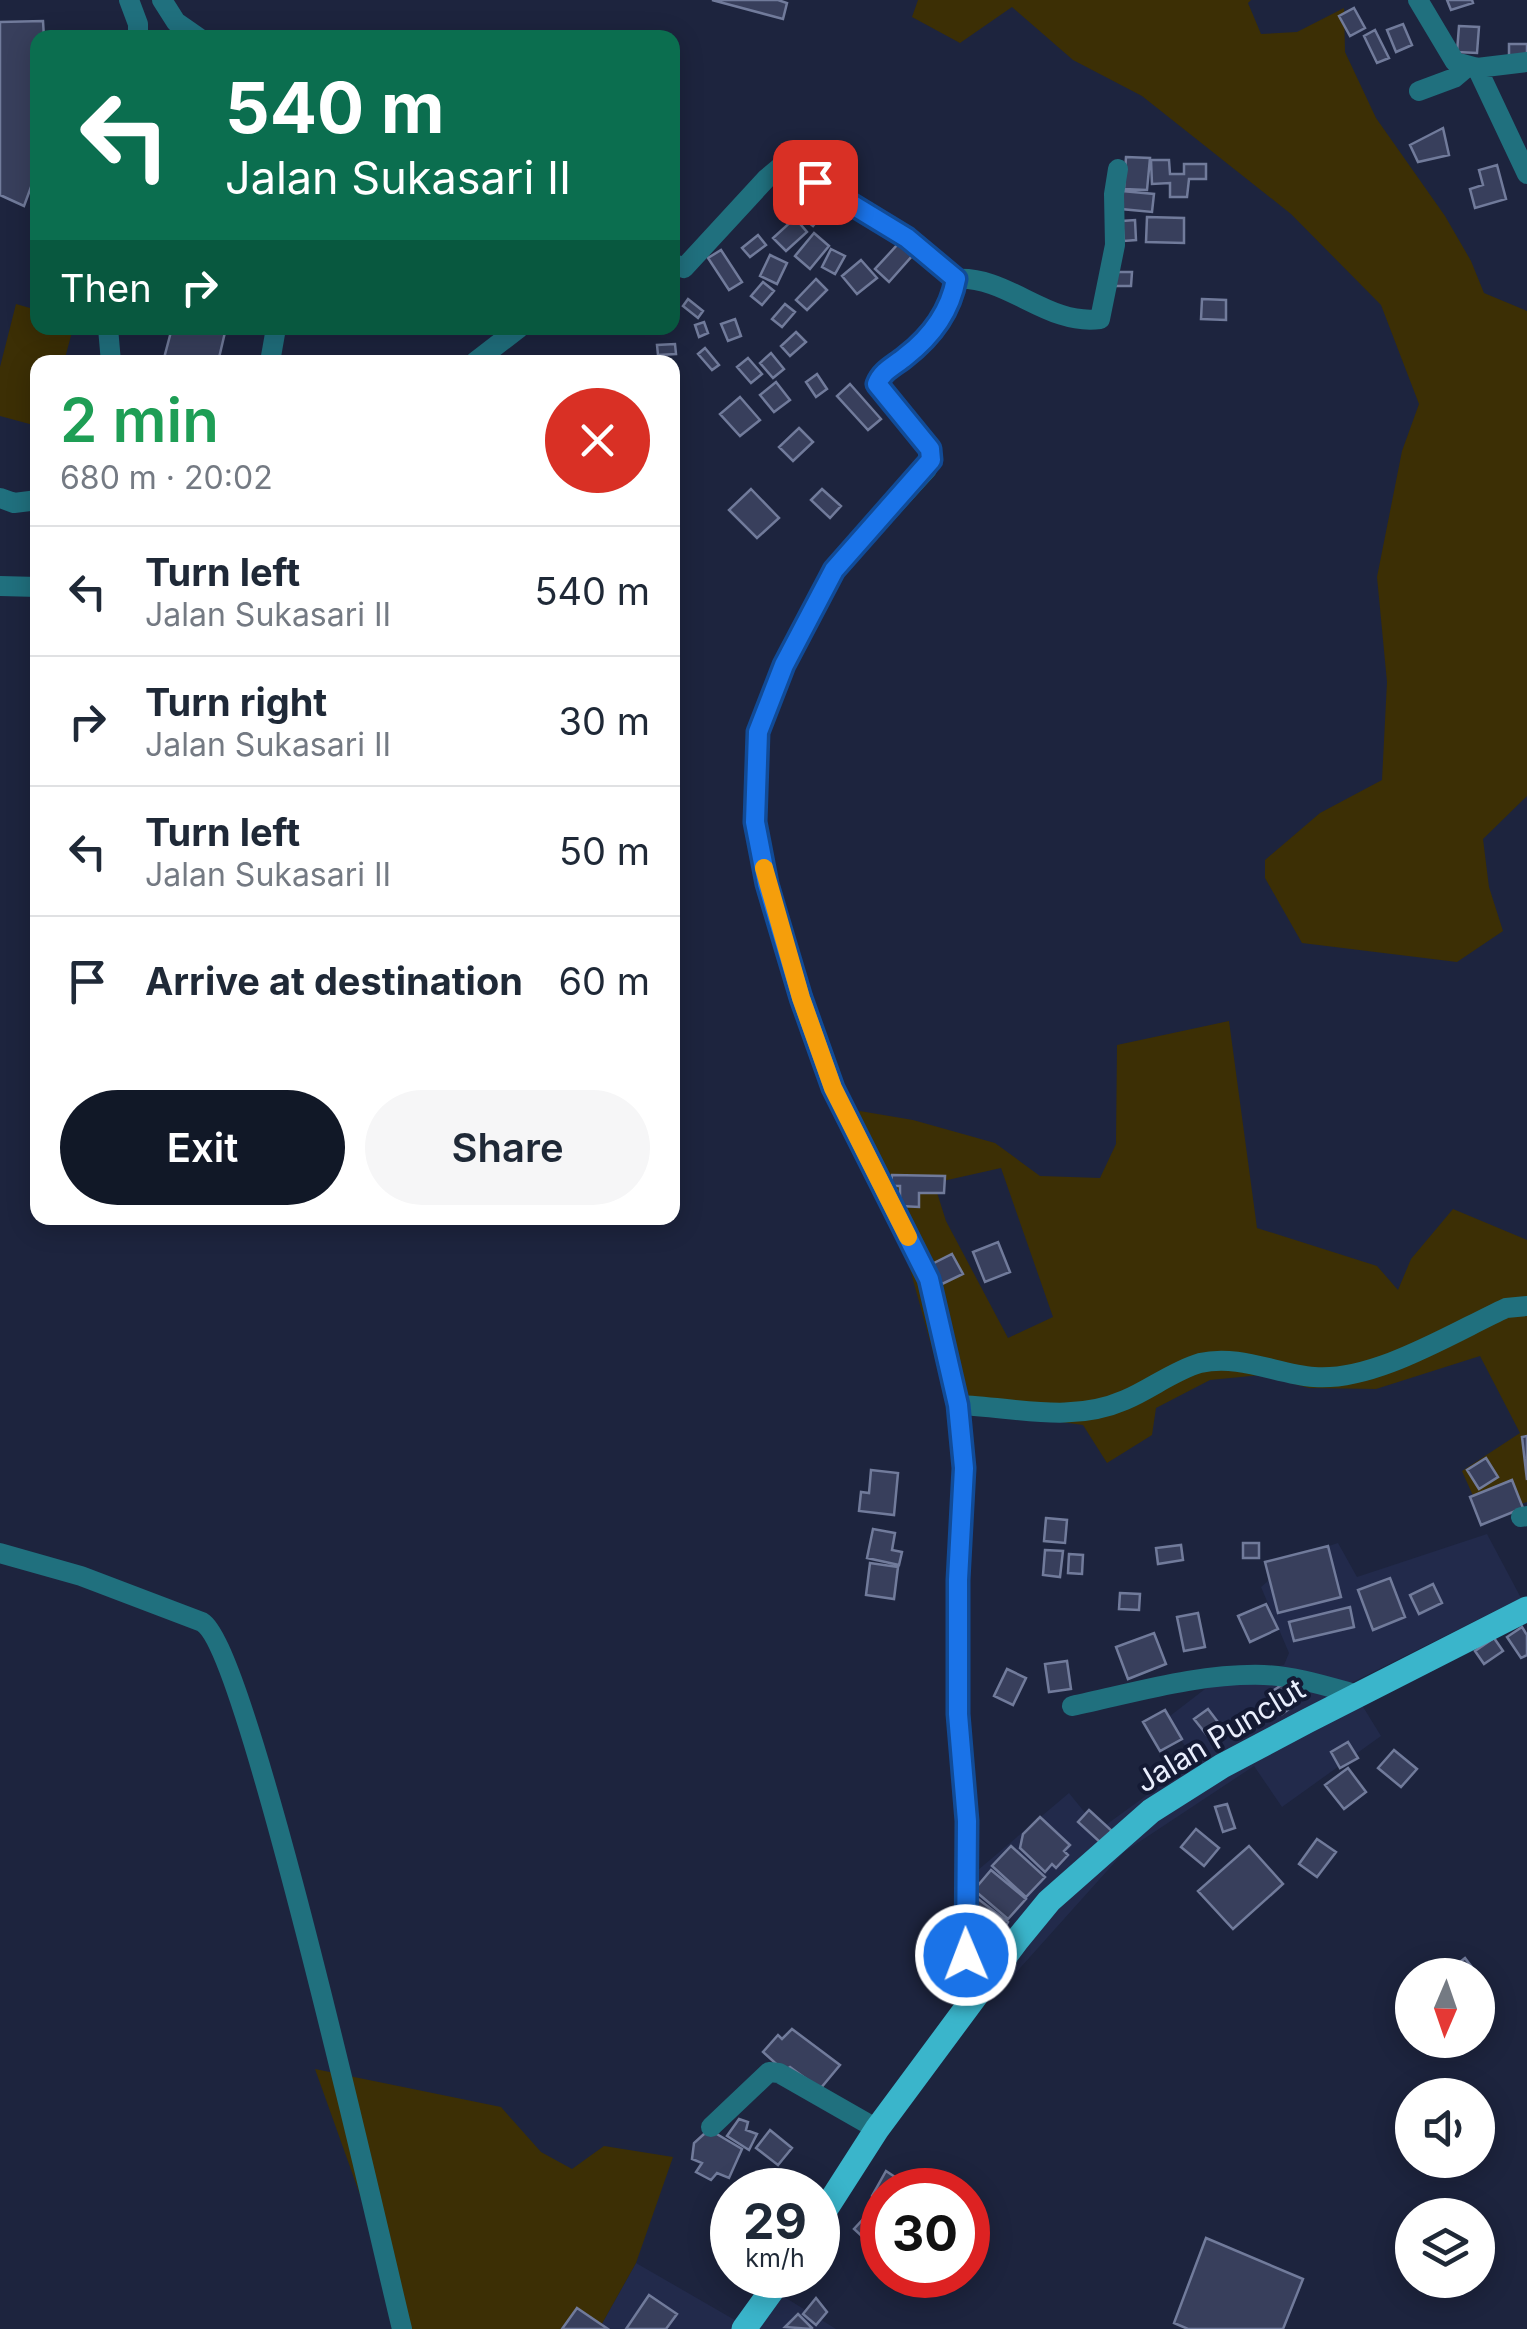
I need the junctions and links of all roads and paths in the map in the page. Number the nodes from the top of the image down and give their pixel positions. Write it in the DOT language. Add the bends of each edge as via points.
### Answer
graph roads {
  1 [pos="129,0"];
  2 [pos="162,0"];
  3 [pos="1418,0"];
  4 [pos="138,30"];
  5 [pos="188,30"];
  6 [pos="1527,62"];
  7 [pos="1472,68"];
  8 [pos="1419,91"];
  9 [pos="1118,170"];
  10 [pos="1527,174"];
  11 [pos="680,264"];
  12 [pos="956,279"];
  13 [pos="510,335"];
  14 [pos="485,355"];
  15 [pos="0,498"];
  16 [pos="30,501"];
  17 [pos="0,586"];
  18 [pos="30,587"];
  19 [pos="1527,1306"];
  20 [pos="958,1405"];
  21 [pos="0,1553"];
  22 [pos="1527,1609"];
  23 [pos="1356,1694"];
  24 [pos="1072,1706"];
  25 [pos="984,1984"];
  26 [pos="711,2127"];
  27 [pos="877,2129"];
  28 [pos="840,2187"];
  29 [pos="766,2298"];
  30 [pos="402,2329"];
  31 [pos="744,2329"];
  1 -- 4 [label="street"];
  2 -- 5 [label="street"];
  3 -- 7 [label="street" via="1450,56"];
  6 -- 7 [label="street"];
  7 -- 8 [label="street"];
  7 -- 10 [label="street"];
  9 -- 12 [label="street" via="1115,244 1100,319 1052,313 976,277"];
  11 -- 12 [label="street" via="784,164 907,238"];
  12 -- 20 [label="street" via="940,324 877,384 930,449 931,460 834,570 792,649 758,732 755,822 801,998 833,1088 929,1279"];
  13 -- 14 [label="street"];
  15 -- 16 [label="street"];
  17 -- 18 [label="street"];
  19 -- 20 [label="street" via="1506,1308 1366,1373 1314,1377 1252,1363 1203,1362 1086,1412 1044,1415"];
  20 -- 25 [label="street" via="964,1468 958,1714 967,1821 965,1940 966,1955"];
  21 -- 30 [label="street" via="81,1576 202,1622 212,1633 310,1944"];
  22 -- 23 [label="main road, Jalan Punclut"];
  23 -- 24 [label="street" via="1266,1675 1212,1677"];
  23 -- 25 [label="main road, Jalan Punclut" via="1152,1811 1050,1900"];
  25 -- 27 [label="main road, Jalan Punclut"];
  26 -- 27 [label="street" via="769,2072"];
  27 -- 28 [label="main road, Jalan Punclut"];
  29 -- 31 [label="main road"];
}
